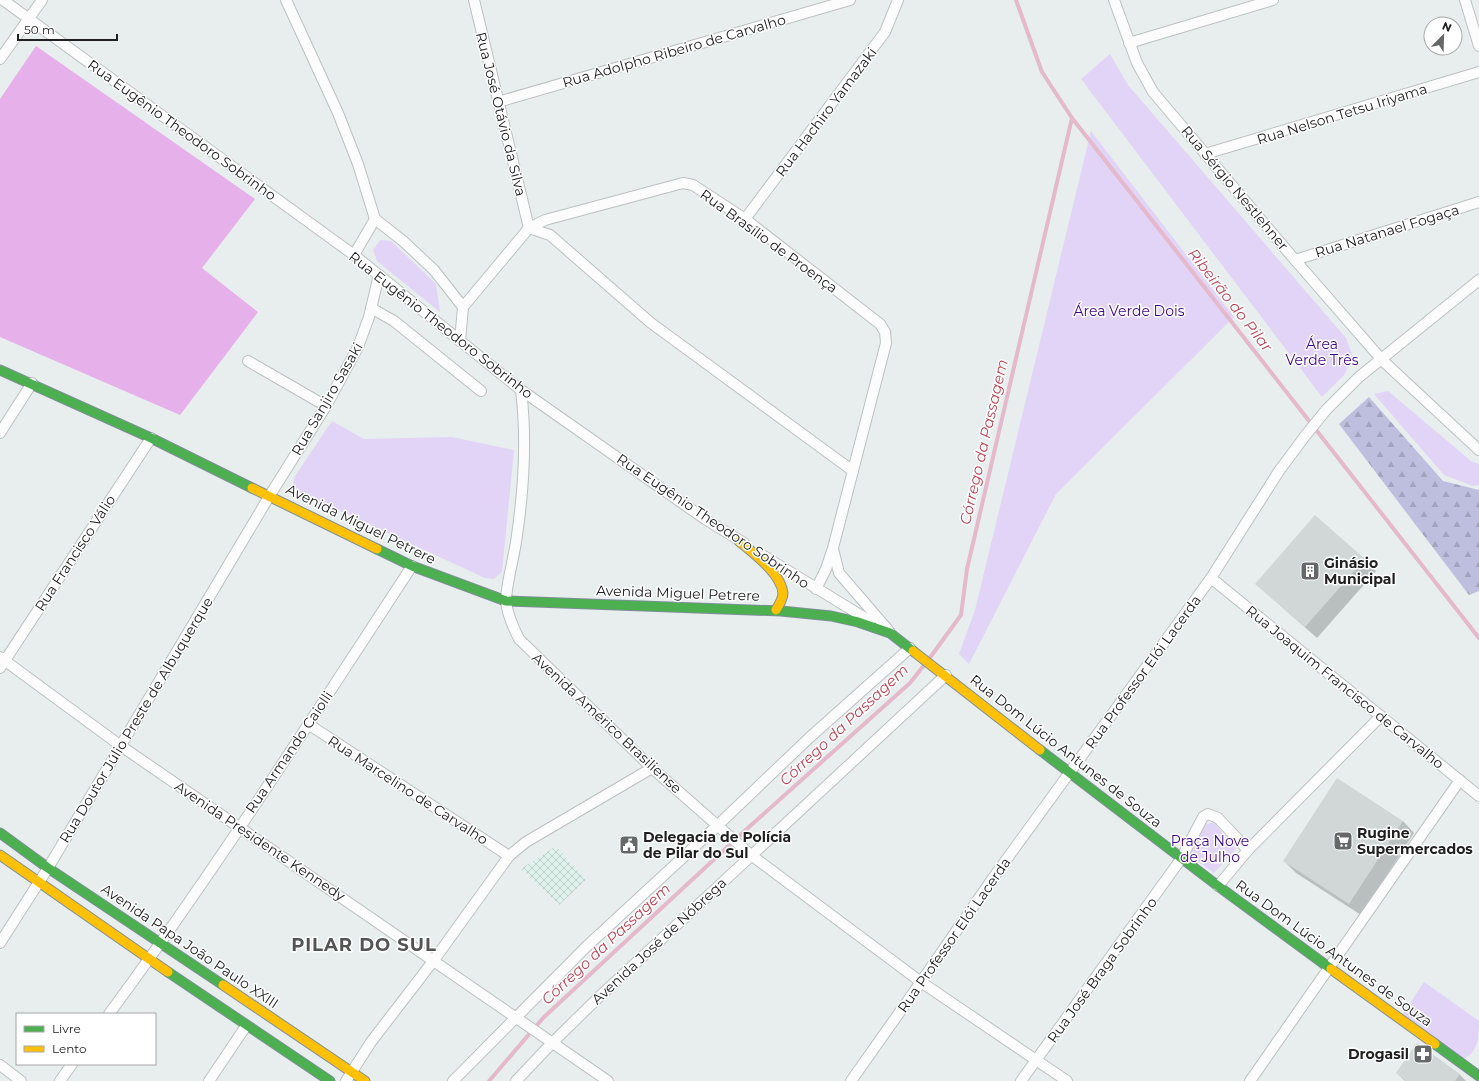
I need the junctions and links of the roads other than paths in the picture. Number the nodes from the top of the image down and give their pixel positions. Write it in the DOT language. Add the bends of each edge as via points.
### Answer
graph roads {
  1 [pos="3,0"];
  2 [pos="42,0"];
  3 [pos="286,0"];
  4 [pos="474,0"];
  5 [pos="850,0"];
  6 [pos="898,0"];
  7 [pos="1114,0"];
  8 [pos="1273,0"];
  9 [pos="1465,0"];
  10 [pos="28,19"];
  11 [pos="1129,43"];
  12 [pos="1479,46"];
  13 [pos="0,59"];
  14 [pos="1479,72"];
  15 [pos="498,102"];
  16 [pos="1205,154"];
  17 [pos="1479,202"];
  18 [pos="375,219"];
  19 [pos="745,219"];
  20 [pos="529,228"];
  21 [pos="354,255"];
  22 [pos="1295,260"];
  23 [pos="378,275"];
  24 [pos="1479,280"];
  25 [pos="463,307"];
  26 [pos="371,308"];
  27 [pos="460,341"];
  28 [pos="1382,360"];
  29 [pos="248,362"];
  30 [pos="0,370"];
  31 [pos="32,383"];
  32 [pos="522,390"];
  33 [pos="481,391"];
  34 [pos="326,406"];
  35 [pos="0,433"];
  36 [pos="151,438"];
  37 [pos="1479,450"];
  38 [pos="853,472"];
  39 [pos="270,495"];
  40 [pos="740,541"];
  41 [pos="833,548"];
  42 [pos="412,566"];
  43 [pos="1211,578"];
  44 [pos="816,589"];
  45 [pos="506,601"];
  46 [pos="776,610"];
  47 [pos="890,633"];
  48 [pos="914,650"];
  49 [pos="2,662"];
  50 [pos="938,668"];
  51 [pos="946,675"];
  52 [pos="1380,716"];
  53 [pos="308,724"];
  54 [pos="121,746"];
  55 [pos="652,768"];
  56 [pos="1070,774"];
  57 [pos="1460,780"];
  58 [pos="1479,796"];
  59 [pos="718,826"];
  60 [pos="239,828"];
  61 [pos="0,833"];
  62 [pos="1248,850"];
  63 [pos="0,855"];
  64 [pos="751,855"];
  65 [pos="509,856"];
  66 [pos="1182,859"];
  67 [pos="48,868"];
  68 [pos="38,883"];
  69 [pos="1218,886"];
  70 [pos="160,942"];
  71 [pos="0,943"];
  72 [pos="149,960"];
  73 [pos="434,960"];
  74 [pos="1330,967"];
  75 [pos="921,982"];
  76 [pos="110,1013"];
  77 [pos="519,1020"];
  78 [pos="246,1026"];
  79 [pos="548,1040"];
  80 [pos="1037,1060"];
  81 [pos="0,1065"];
  82 [pos="71,1065"];
  83 [pos="1477,1071"];
  84 [pos="352,1072"];
  85 [pos="21,1081"];
  86 [pos="60,1081"];
  87 [pos="209,1081"];
  88 [pos="330,1081"];
  89 [pos="346,1081"];
  90 [pos="365,1081"];
  91 [pos="453,1081"];
  92 [pos="516,1081"];
  93 [pos="608,1081"];
  94 [pos="850,1081"];
  95 [pos="1021,1081"];
  96 [pos="1067,1081"];
  97 [pos="1250,1081"];
  98 [pos="1467,1081"];
  1 -- 10 [label="street, Rua Eugênio Theodoro Sobrinho"];
  2 -- 10 [label="street"];
  3 -- 18 [label="street" via="338,113"];
  4 -- 15 [label="street, Rua José Otávio da Silva"];
  5 -- 15 [label="street, Rua Adolpho Ribeiro de Carvalho"];
  6 -- 19 [label="street, Rua Hachiro Yamazaki" via="885,32"];
  7 -- 11 [label="street, Rua Sérgio Nestlehner"];
  8 -- 11 [label="street"];
  9 -- 12 [label="street"];
  10 -- 13 [label="street"];
  10 -- 21 [label="street, Rua Eugênio Theodoro Sobrinho"];
  11 -- 16 [label="street, Rua Sérgio Nestlehner" via="1153,92"];
  14 -- 16 [label="street, Rua Nelson Tetsu Iriyama"];
  15 -- 20 [label="street, Rua José Otávio da Silva"];
  16 -- 22 [label="street, Rua Sérgio Nestlehner"];
  17 -- 22 [label="street, Rua Natanael Fogaça"];
  18 -- 21 [label="street"];
  18 -- 25 [label="street" via="434,270"];
  19 -- 20 [label="street, Rua Brasílio de Proença" via="693,184 683,183 545,220"];
  19 -- 38 [label="street, Rua Brasílio de Proença" via="880,324 885,332 886,343"];
  20 -- 25 [label="street, Rua Brasílio de Proença"];
  20 -- 38 [label="street" via="550,235 651,323"];
  21 -- 23 [label="street, Rua Eugênio Theodoro Sobrinho"];
  22 -- 28 [label="street, Rua Sérgio Nestlehner"];
  23 -- 26 [label="street, Rua Sanjiro Sasaki"];
  23 -- 27 [label="street, Rua Eugênio Theodoro Sobrinho"];
  24 -- 28 [label="street"];
  25 -- 27 [label="street"];
  26 -- 33 [label="street" via="394,322"];
  26 -- 34 [label="street, Rua Sanjiro Sasaki" via="358,347"];
  27 -- 32 [label="street, Rua Eugênio Theodoro Sobrinho"];
  28 -- 37 [label="street, Rua Sérgio Nestlehner"];
  28 -- 43 [label="street, Rua Professor Elói Lacerda" via="1359,377 1326,410 1305,436 1279,471"];
  29 -- 34 [label="street"];
  30 -- 31 [label="main road, Avenida Miguel Petrere"];
  31 -- 35 [label="street"];
  31 -- 36 [label="main road, Avenida Miguel Petrere"];
  32 -- 40 [label="street, Rua Eugênio Theodoro Sobrinho"];
  32 -- 45 [label="street" via="526,454 519,527"];
  34 -- 39 [label="street, Rua Sanjiro Sasaki"];
  36 -- 39 [label="main road, Avenida Miguel Petrere"];
  36 -- 49 [label="street, Rua Francisco Válio"];
  38 -- 41 [label="street"];
  39 -- 42 [label="main road, Avenida Miguel Petrere"];
  39 -- 54 [label="street, Rua Doutor Júlio Preste de Albuquerque"];
  40 -- 44 [label="street, Rua Eugênio Theodoro Sobrinho"];
  40 -- 46 [label="main road" via="776,576 782,586 782,601"];
  41 -- 44 [label="street"];
  41 -- 47 [label="street" via="839,573"];
  42 -- 45 [label="main road, Avenida Miguel Petrere"];
  42 -- 53 [label="street, Rua Armando Caiolli"];
  43 -- 52 [label="street, Rua Joaquim Francisco de Carvalho"];
  43 -- 56 [label="street, Rua Professor Elói Lacerda"];
  44 -- 47 [label="street, Rua Eugênio Theodoro Sobrinho"];
  45 -- 46 [label="main road, Avenida Miguel Petrere"];
  45 -- 55 [label="street, Avenida Américo Brasiliense" via="512,626 519,638"];
  46 -- 47 [label="main road, Avenida Miguel Petrere" via="831,616"];
  47 -- 48 [label="main road, Avenida Miguel Petrere"];
  48 -- 50 [label="main road, Avenida Miguel Petrere"];
  48 -- 59 [label="street" via="809,738"];
  49 -- 54 [label="street, Avenida Presidente Kennedy"];
  50 -- 51 [label="main road, Rua Dom Lúcio Antunes de Souza"];
  51 -- 56 [label="main road, Rua Dom Lúcio Antunes de Souza"];
  51 -- 64 [label="street, Avenida José de Nóbrega"];
  52 -- 57 [label="street, Rua Joaquim Francisco de Carvalho"];
  52 -- 62 [label="street"];
  53 -- 60 [label="street, Rua Armando Caiolli"];
  53 -- 65 [label="street, Rua Marcelino de Carvalho"];
  54 -- 60 [label="street, Avenida Presidente Kennedy"];
  54 -- 67 [label="street, Rua Doutor Júlio Preste de Albuquerque"];
  55 -- 59 [label="street, Avenida Américo Brasiliense"];
  55 -- 65 [label="street" via="526,842"];
  56 -- 66 [label="main road, Rua Dom Lúcio Antunes de Souza"];
  56 -- 75 [label="street, Rua Professor Elói Lacerda" via="992,878"];
  57 -- 58 [label="street, Rua Joaquim Francisco de Carvalho"];
  57 -- 74 [label="street"];
  59 -- 64 [label="street, Avenida Américo Brasiliense"];
  59 -- 77 [label="street" via="587,946"];
  60 -- 70 [label="street, Rua Armando Caiolli"];
  60 -- 73 [label="street, Avenida Presidente Kennedy"];
  61 -- 67 [label="main road, Avenida Papa João Paulo XXIII"];
  62 -- 66 [label="street" via="1218,818 1208,814 1203,817"];
  62 -- 69 [label="street"];
  63 -- 68 [label="main road"];
  64 -- 75 [label="street"];
  64 -- 79 [label="street, Avenida José de Nóbrega"];
  65 -- 73 [label="street"];
  66 -- 69 [label="main road, Rua Dom Lúcio Antunes de Souza"];
  66 -- 80 [label="street, Rua José Braga Sobrinho"];
  67 -- 68 [label="street, Rua Doutor Júlio Preste de Albuquerque"];
  67 -- 70 [label="main road, Avenida Papa João Paulo XXIII"];
  68 -- 71 [label="street, Rua Doutor Júlio Preste de Albuquerque"];
  68 -- 72 [label="main road"];
  69 -- 74 [label="main road, Rua Dom Lúcio Antunes de Souza"];
  70 -- 72 [label="street, Rua Armando Caiolli"];
  70 -- 84 [label="main road, Avenida Papa João Paulo XXIII"];
  72 -- 76 [label="street, Rua Armando Caiolli"];
  72 -- 78 [label="main road"];
  73 -- 77 [label="street, Avenida Presidente Kennedy"];
  73 -- 84 [label="street" via="371,1042"];
  74 -- 83 [label="main road, Rua Dom Lúcio Antunes de Souza"];
  74 -- 97 [label="street"];
  75 -- 80 [label="street"];
  75 -- 94 [label="street, Rua Professor Elói Lacerda"];
  77 -- 79 [label="street, Avenida Presidente Kennedy"];
  77 -- 91 [label="street"];
  78 -- 87 [label="street"];
  78 -- 88 [label="main road"];
  79 -- 92 [label="street, Avenida José de Nóbrega"];
  79 -- 93 [label="street, Avenida Presidente Kennedy"];
  80 -- 95 [label="street, Rua José Braga Sobrinho"];
  80 -- 96 [label="street"];
  81 -- 85 [label="street"];
  82 -- 86 [label="street"];
  83 -- 98 [label="main road"];
  84 -- 89 [label="street"];
  84 -- 90 [label="main road, Avenida Papa João Paulo XXIII"];
}
